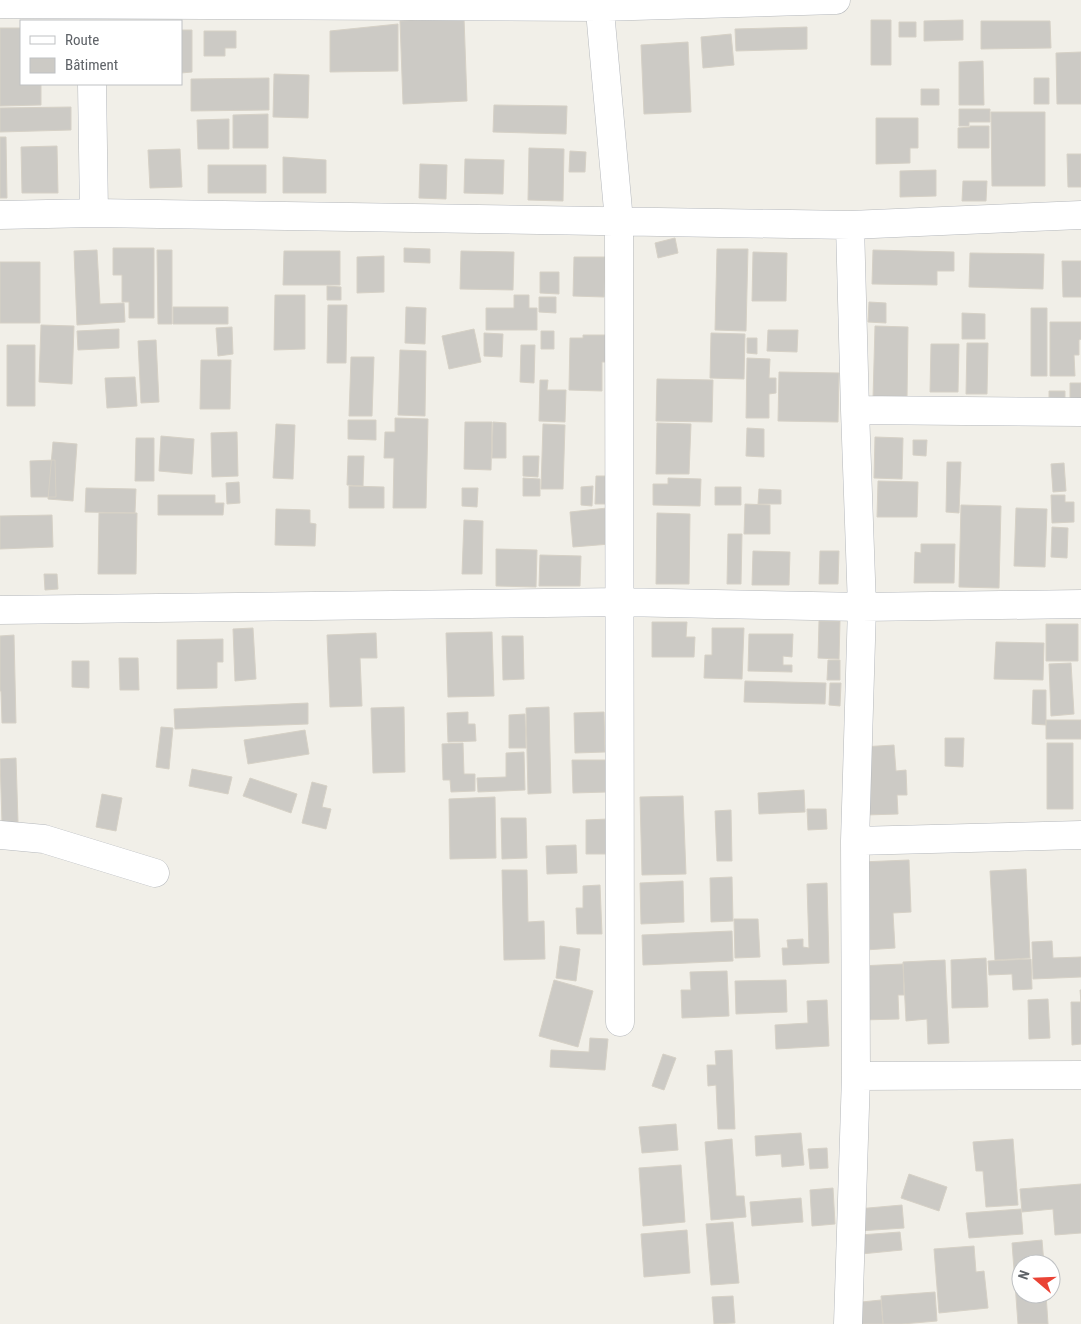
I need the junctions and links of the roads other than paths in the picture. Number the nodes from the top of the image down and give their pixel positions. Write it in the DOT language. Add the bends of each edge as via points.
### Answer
graph roads {
  1 [pos="836,0"];
  2 [pos="0,4"];
  3 [pos="599,4"];
  4 [pos="90,9"];
  5 [pos="92,85"];
  6 [pos="94,213"];
  7 [pos="0,215"];
  8 [pos="1081,215"];
  9 [pos="619,221"];
  10 [pos="850,225"];
  11 [pos="854,410"];
  12 [pos="1081,412"];
  13 [pos="620,602"];
  14 [pos="1081,604"];
  15 [pos="862,607"];
  16 [pos="0,610"];
  17 [pos="0,835"];
  18 [pos="1081,835"];
  19 [pos="855,841"];
  20 [pos="155,873"];
  21 [pos="620,1022"];
  22 [pos="1081,1075"];
  23 [pos="856,1076"];
  24 [pos="848,1324"];
  1 -- 3 [label="street"];
  2 -- 4 [label="street"];
  3 -- 4 [label="street"];
  3 -- 9 [label="street"];
  5 -- 6 [label="street"];
  6 -- 7 [label="street"];
  6 -- 9 [label="street"];
  8 -- 10 [label="street"];
  9 -- 10 [label="street"];
  9 -- 13 [label="street"];
  10 -- 11 [label="street"];
  11 -- 12 [label="street"];
  11 -- 15 [label="street"];
  13 -- 15 [label="street"];
  13 -- 16 [label="street"];
  13 -- 21 [label="street"];
  14 -- 15 [label="street"];
  15 -- 19 [label="street"];
  17 -- 20 [label="street" via="44,839"];
  18 -- 19 [label="street"];
  19 -- 23 [label="street"];
  22 -- 23 [label="street"];
  23 -- 24 [label="street"];
}
